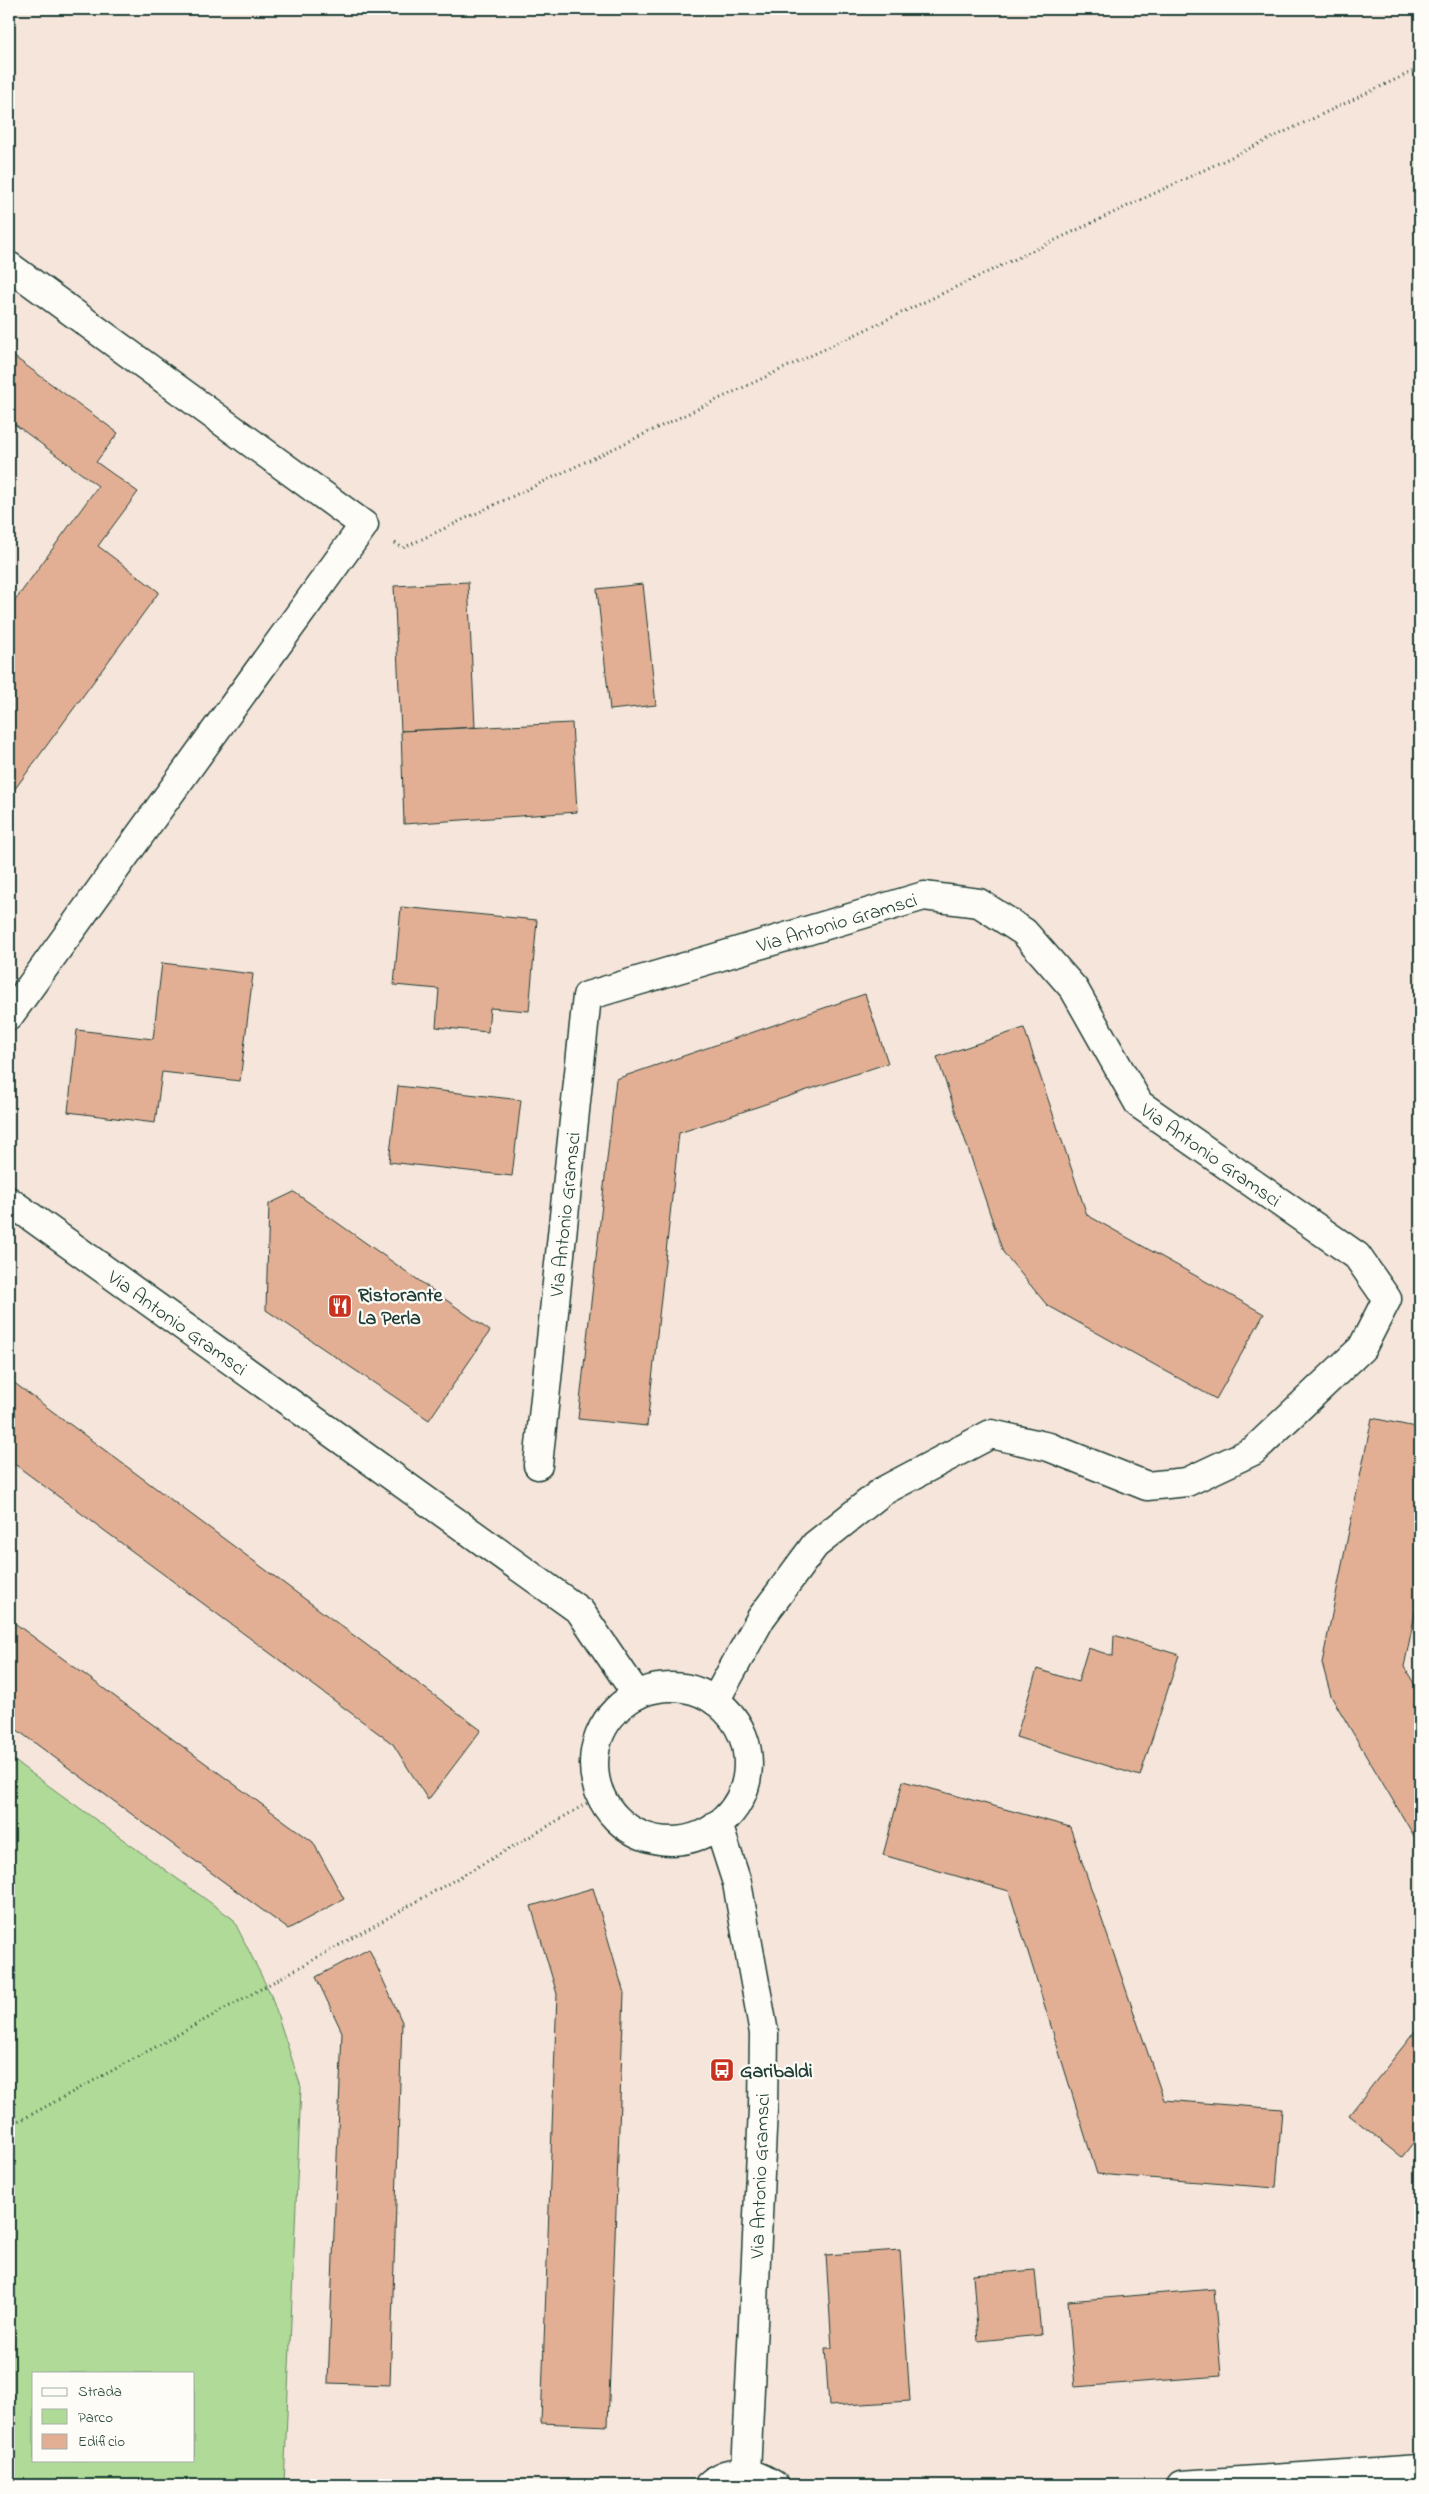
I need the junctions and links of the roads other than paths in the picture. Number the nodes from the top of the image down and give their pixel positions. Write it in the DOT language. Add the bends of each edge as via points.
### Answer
graph roads {
  1 [pos="9,266"];
  2 [pos="9,1016"];
  3 [pos="9,1201"];
  4 [pos="538,1465"];
  5 [pos="637,1695"];
  6 [pos="715,1700"];
  7 [pos="718,1824"];
  8 [pos="1420,2469"];
  9 [pos="746,2473"];
  10 [pos="709,2485"];
  11 [pos="774,2485"];
  12 [pos="1181,2485"];
  1 -- 2 [label="street" via="364,525"];
  3 -- 5 [label="street, Via Antonio Gramsci" via="580,1611"];
  4 -- 6 [label="street, Via Antonio Gramsci" via="587,996 924,896 979,903 1024,932 1074,990 1139,1104 1357,1256 1387,1299 1362,1348 1253,1451 1187,1482 1147,1486 1049,1447 991,1434 883,1491 815,1545 761,1618"];
  5 -- 6 [label="street" via="673,1687 698,1692"];
  5 -- 7 [label="street" via="616,1711 605,1726 594,1759 595,1776 611,1813 624,1826 650,1838 675,1841 688,1839"];
  6 -- 7 [label="street" via="741,1731 748,1767 736,1804"];
  7 -- 9 [label="street, Via Antonio Gramsci" via="737,1882 764,2033"];
  8 -- 12 [label="street"];
  9 -- 10 [label="street" via="729,2474"];
  9 -- 11 [label="street" via="762,2477"];
}
